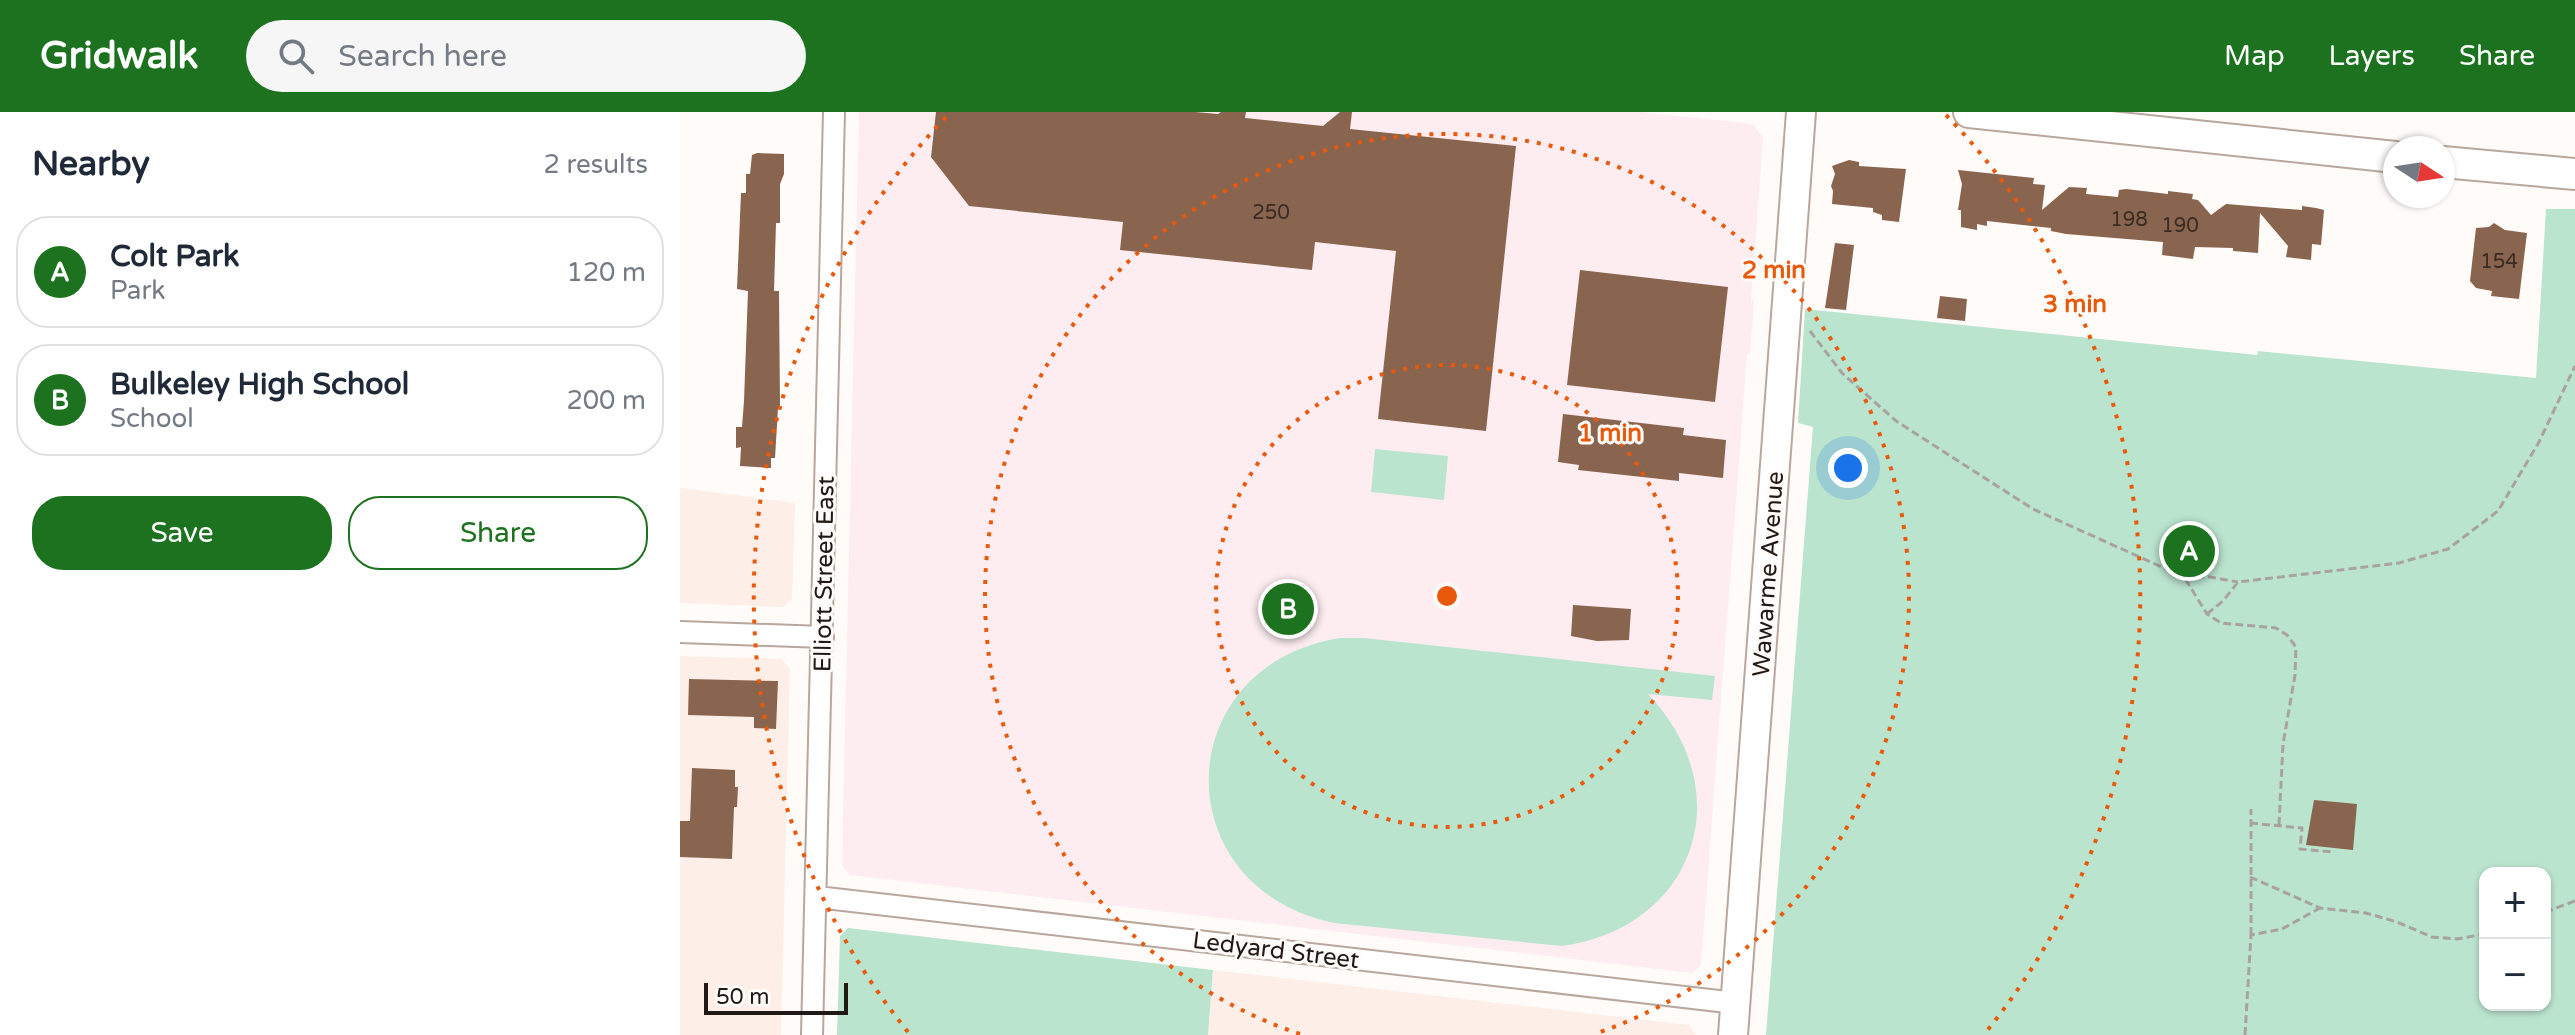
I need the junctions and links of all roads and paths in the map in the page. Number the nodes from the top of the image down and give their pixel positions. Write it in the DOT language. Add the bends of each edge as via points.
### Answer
graph roads {
  1 [pos="834,112"];
  2 [pos="1801,112"];
  3 [pos="1969,112"];
  4 [pos="2113,120"];
  5 [pos="2383,155"];
  6 [pos="2455,163"];
  7 [pos="2575,174"];
  8 [pos="1809,330"];
  9 [pos="2575,366"];
  10 [pos="2184,577"];
  11 [pos="2238,582"];
  12 [pos="2207,614"];
  13 [pos="680,632"];
  14 [pos="823,637"];
  15 [pos="2251,809"];
  16 [pos="2250,823"];
  17 [pos="2279,825"];
  18 [pos="2332,852"];
  19 [pos="2250,877"];
  20 [pos="817,897"];
  21 [pos="2575,901"];
  22 [pos="2320,908"];
  23 [pos="2551,910"];
  24 [pos="2251,935"];
  25 [pos="2479,935"];
  26 [pos="1736,1003"];
  27 [pos="812,1035"];
  28 [pos="1733,1035"];
  29 [pos="2245,1035"];
  1 -- 14 [label="street, Elliott Street East"];
  2 -- 26 [label="street, Wawarme Avenue"];
  3 -- 4 [label="main road"];
  4 -- 5 [label="main road"];
  6 -- 7 [label="main road"];
  8 -- 10 [label="path" via="1842,373 1896,421 2033,509"];
  9 -- 11 [label="path" via="2498,511 2448,549 2399,563"];
  10 -- 11 [label="path"];
  10 -- 12 [label="path"];
  11 -- 12 [label="path"];
  12 -- 17 [label="path" via="2221,623 2276,628 2296,647"];
  13 -- 14 [label="street"];
  14 -- 20 [label="street, Elliott Street East"];
  15 -- 16 [label="path"];
  16 -- 17 [label="path"];
  16 -- 19 [label="path"];
  17 -- 18 [label="path" via="2302,828 2300,849"];
  19 -- 22 [label="path"];
  19 -- 24 [label="path"];
  20 -- 26 [label="street, Ledyard Street"];
  20 -- 27 [label="street, Elliott Street East"];
  21 -- 23 [label="path"];
  22 -- 24 [label="path" via="2282,929"];
  22 -- 25 [label="path" via="2366,913 2432,937"];
  24 -- 29 [label="path"];
  26 -- 28 [label="street, Wawarme Avenue"];
}
